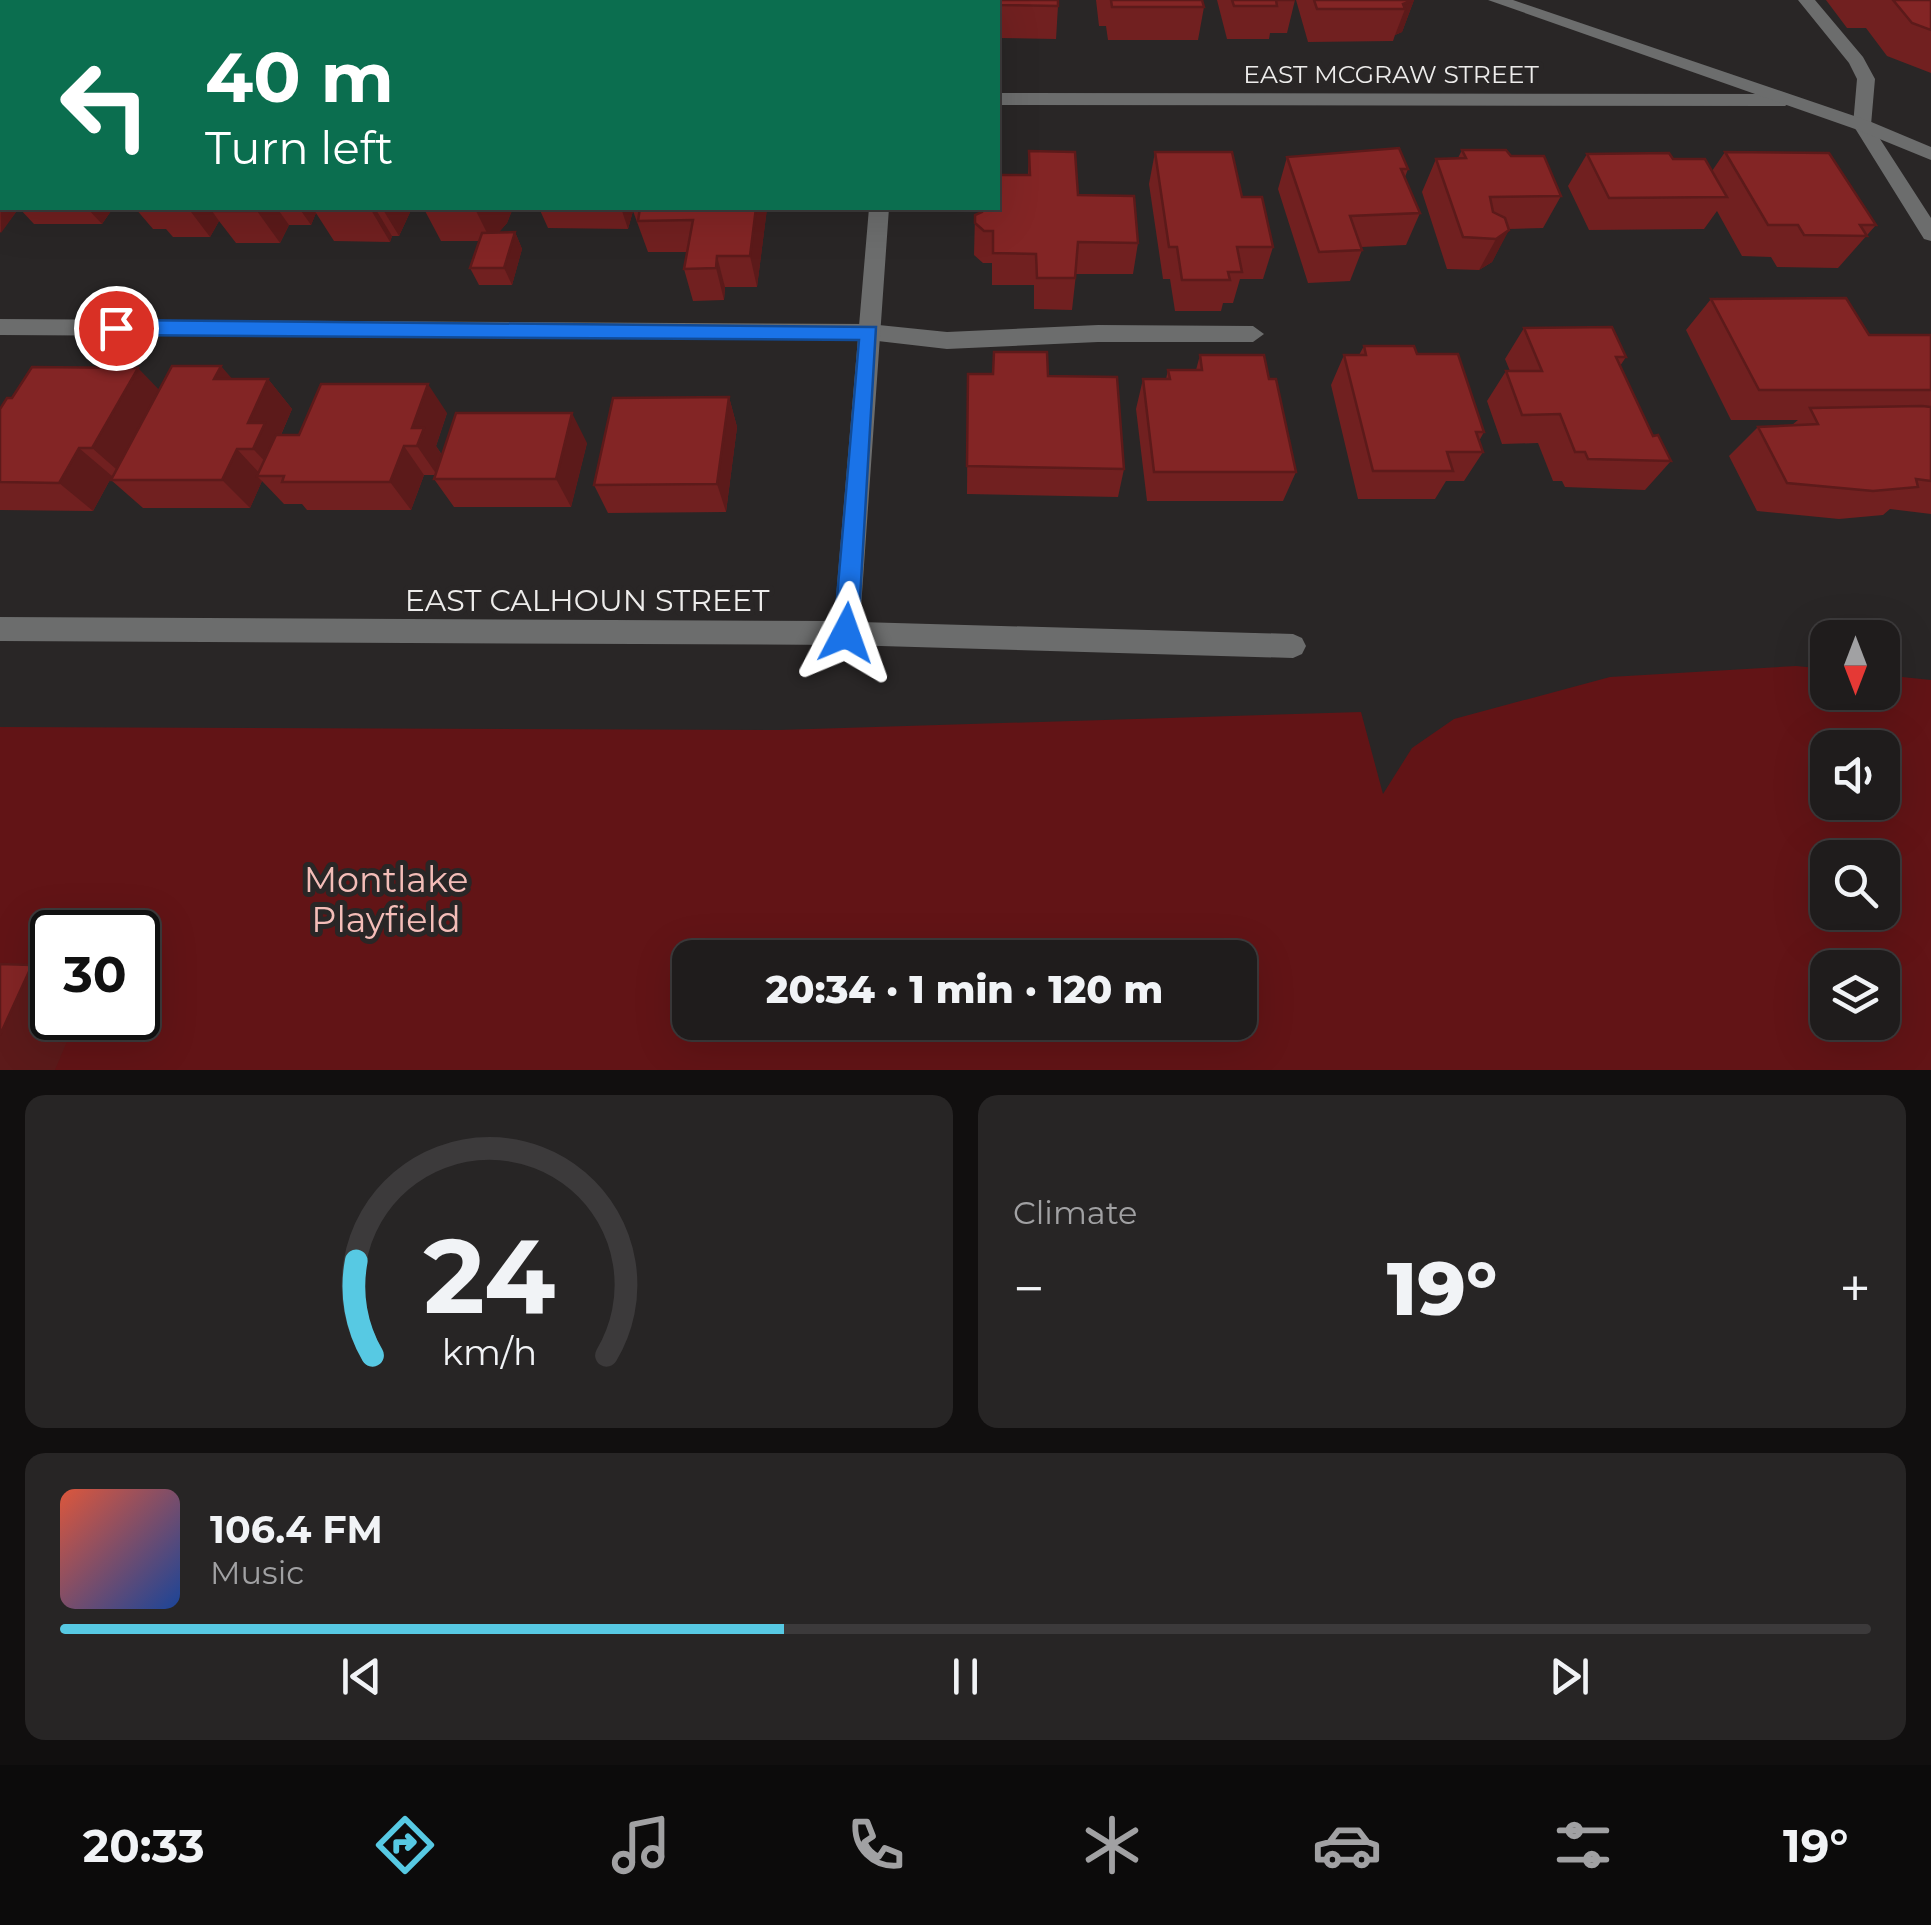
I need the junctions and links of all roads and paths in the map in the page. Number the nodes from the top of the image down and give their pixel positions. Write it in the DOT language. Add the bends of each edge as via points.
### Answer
graph roads {
  1 [pos="1496,0"];
  2 [pos="1806,0"];
  3 [pos="1000,98"];
  4 [pos="1785,100"];
  5 [pos="1862,126"];
  6 [pos="1931,154"];
  7 [pos="879,210"];
  8 [pos="1931,234"];
  9 [pos="0,327"];
  10 [pos="869,332"];
  11 [pos="1253,334"];
  12 [pos="0,629"];
  13 [pos="846,633"];
  14 [pos="1293,646"];
  1 -- 4 [label="street"];
  2 -- 5 [label="street" via="1866,79"];
  3 -- 4 [label="street, EAST MCGRAW STREET"];
  4 -- 5 [label="street"];
  5 -- 6 [label="street"];
  5 -- 8 [label="street"];
  7 -- 10 [label="street"];
  9 -- 10 [label="street"];
  10 -- 11 [label="street" via="909,342"];
  10 -- 13 [label="street"];
  12 -- 13 [label="street, EAST CALHOUN STREET"];
  13 -- 14 [label="street, EAST CALHOUN STREET"];
}
